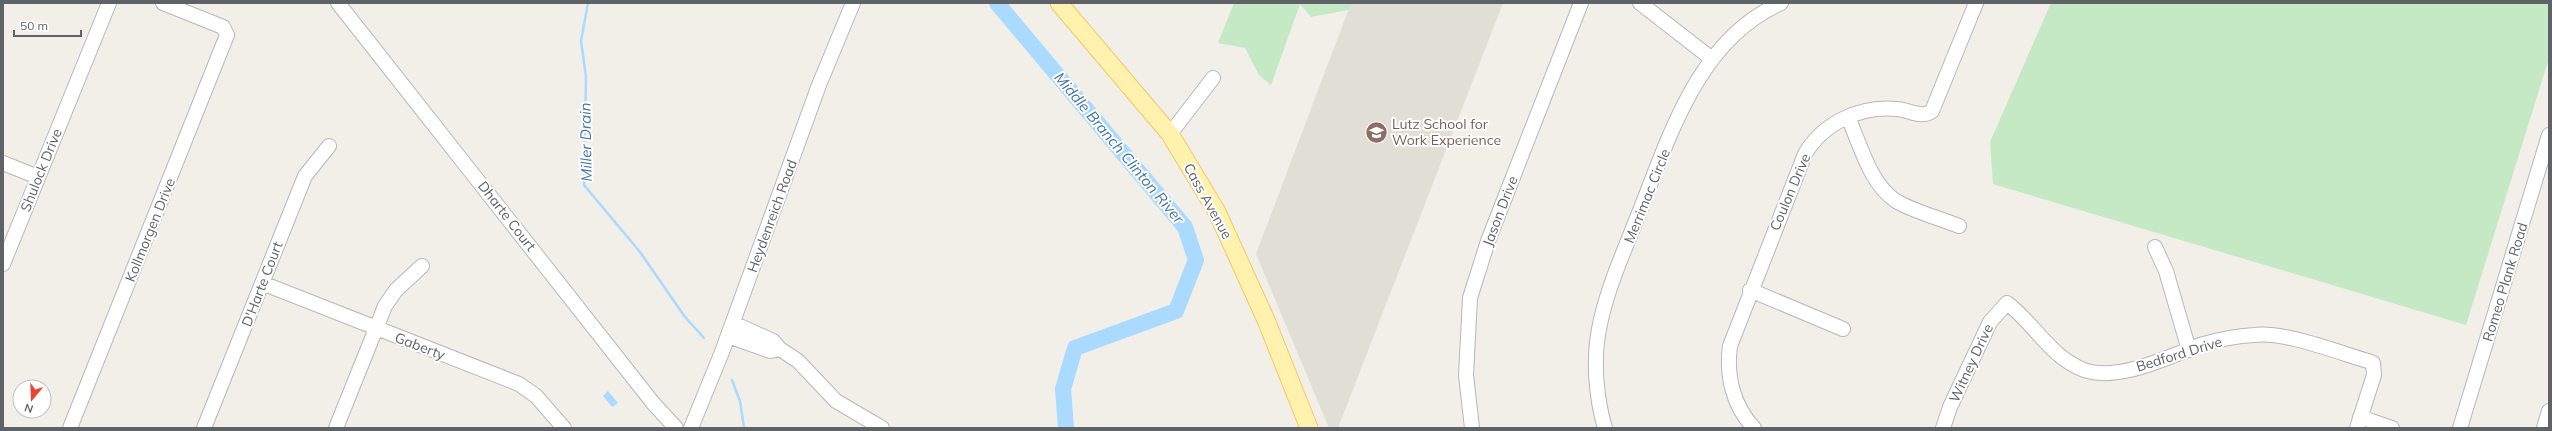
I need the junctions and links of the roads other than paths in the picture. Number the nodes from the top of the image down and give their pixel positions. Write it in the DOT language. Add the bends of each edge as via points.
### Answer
graph roads {
  1 [pos="109,3"];
  2 [pos="163,3"];
  3 [pos="338,3"];
  4 [pos="853,3"];
  5 [pos="1060,3"];
  6 [pos="1581,3"];
  7 [pos="1640,3"];
  8 [pos="1781,3"];
  9 [pos="1976,3"];
  10 [pos="1712,59"];
  11 [pos="1213,78"];
  12 [pos="1848,117"];
  13 [pos="1170,134"];
  14 [pos="2549,135"];
  15 [pos="329,146"];
  16 [pos="3,163"];
  17 [pos="38,177"];
  18 [pos="1959,226"];
  19 [pos="2155,247"];
  20 [pos="3,264"];
  21 [pos="422,266"];
  22 [pos="262,283"];
  23 [pos="1750,290"];
  24 [pos="2007,303"];
  25 [pos="376,328"];
  26 [pos="1843,329"];
  27 [pos="730,330"];
  28 [pos="2189,350"];
  29 [pos="2549,411"];
  30 [pos="2359,423"];
  31 [pos="70,428"];
  32 [pos="204,428"];
  33 [pos="336,428"];
  34 [pos="564,428"];
  35 [pos="676,428"];
  36 [pos="691,428"];
  37 [pos="882,428"];
  38 [pos="1309,428"];
  39 [pos="1472,428"];
  40 [pos="1605,428"];
  41 [pos="1754,428"];
  42 [pos="1943,428"];
  43 [pos="2392,428"];
  44 [pos="2460,428"];
  45 [pos="2544,428"];
  1 -- 17 [label="street, Shulock Drive"];
  2 -- 31 [label="street, Kollmorgen Drive" via="217,24 227,31 225,43"];
  3 -- 35 [label="street, Dharte Court" via="653,403"];
  4 -- 27 [label="street, Heydenreich Road" via="819,85"];
  5 -- 13 [label="main road, Cass Avenue"];
  6 -- 39 [label="street, Jason Drive" via="1488,241 1470,298 1466,375"];
  7 -- 10 [label="street"];
  8 -- 10 [label="street, Merrimac Circle" via="1736,32"];
  9 -- 12 [label="street, Coulon Drive" via="1932,111 1922,115 1880,108"];
  10 -- 40 [label="street, Merrimac Circle" via="1680,112 1605,305 1597,352 1600,405"];
  11 -- 13 [label="street"];
  12 -- 18 [label="street" via="1877,180 1887,192 1908,206"];
  12 -- 23 [label="street, Coulon Drive" via="1818,136 1805,154"];
  13 -- 38 [label="main road, Cass Avenue" via="1225,228 1266,320"];
  14 -- 44 [label="street, Romeo Plank Road"];
  15 -- 22 [label="street, D'Harte Court" via="305,176"];
  16 -- 17 [label="street"];
  17 -- 20 [label="street, Shulock Drive"];
  19 -- 28 [label="street" via="2166,271"];
  21 -- 25 [label="street" via="392,295"];
  22 -- 25 [label="street, Gaberty"];
  22 -- 32 [label="street, D'Harte Court"];
  23 -- 26 [label="street"];
  23 -- 41 [label="street, Coulon Drive" via="1735,328 1728,359 1735,397 1741,411"];
  24 -- 28 [label="street, Bedford Drive" via="2023,315 2054,351 2071,364 2085,370 2101,373 2122,371"];
  24 -- 42 [label="street, Witney Drive" via="1990,322 1950,407"];
  25 -- 33 [label="street"];
  25 -- 34 [label="street, Gaberty" via="519,384 536,396"];
  27 -- 36 [label="street, Heydenreich Road"];
  27 -- 37 [label="street" via="755,340 770,351 780,349 798,361 836,401"];
  28 -- 30 [label="street, Bedford Drive" via="2237,337 2255,334 2275,335 2373,363 2374,375"];
  29 -- 45 [label="street"];
  30 -- 43 [label="street"];
}
